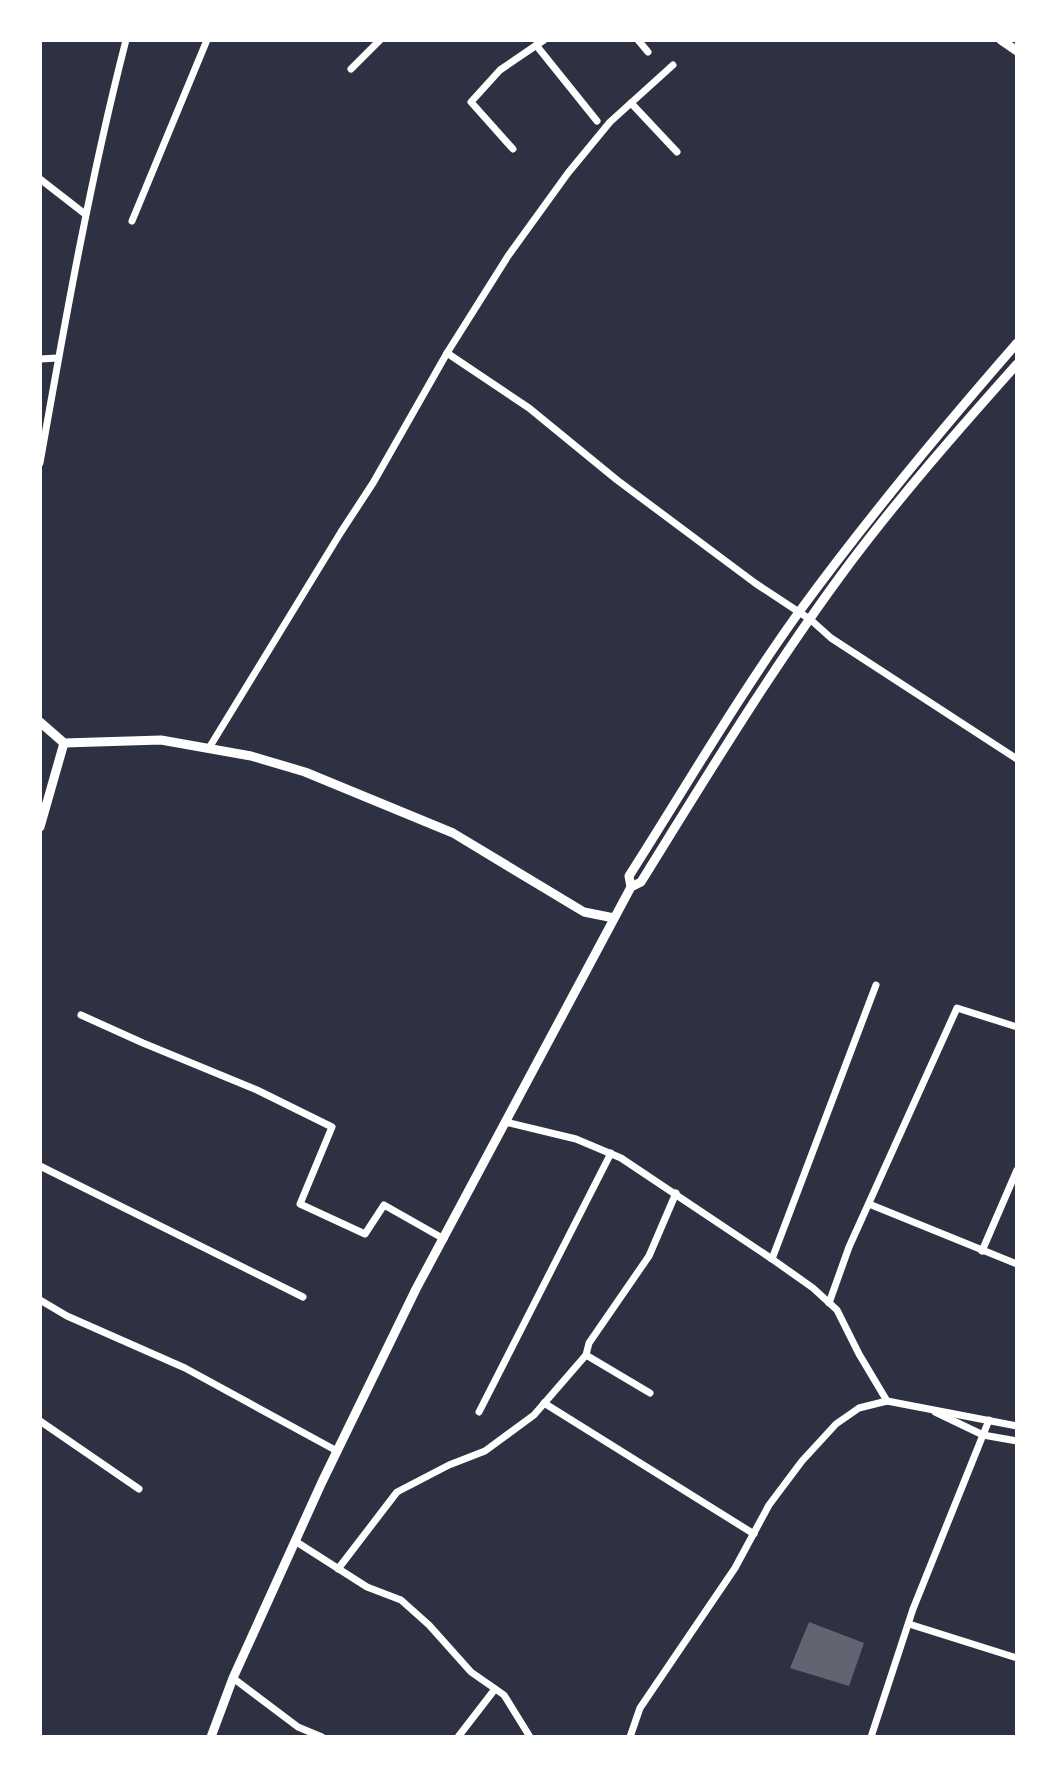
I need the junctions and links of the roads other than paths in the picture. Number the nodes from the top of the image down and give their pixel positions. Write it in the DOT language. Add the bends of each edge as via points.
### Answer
graph roads {
  1 [pos="126,40"];
  2 [pos="207,40"];
  3 [pos="380,40"];
  4 [pos="544,40"];
  5 [pos="638,40"];
  6 [pos="1001,40"];
  7 [pos="536,45"];
  8 [pos="648,51"];
  9 [pos="1017,51"];
  10 [pos="673,65"];
  11 [pos="351,69"];
  12 [pos="631,103"];
  13 [pos="597,121"];
  14 [pos="513,149"];
  15 [pos="677,152"];
  16 [pos="40,179"];
  17 [pos="85,214"];
  18 [pos="132,221"];
  19 [pos="1017,343"];
  20 [pos="447,354"];
  21 [pos="58,358"];
  22 [pos="40,359"];
  23 [pos="1017,365"];
  24 [pos="948,424"];
  25 [pos="956,432"];
  26 [pos="40,463"];
  27 [pos="799,612"];
  28 [pos="811,620"];
  29 [pos="40,722"];
  30 [pos="64,743"];
  31 [pos="209,748"];
  32 [pos="1017,760"];
  33 [pos="680,796"];
  34 [pos="691,802"];
  35 [pos="40,827"];
  36 [pos="631,887"];
  37 [pos="614,918"];
  38 [pos="876,985"];
  39 [pos="81,1014"];
  40 [pos="1017,1027"];
  41 [pos="505,1122"];
  42 [pos="611,1153"];
  43 [pos="40,1167"];
  44 [pos="1017,1170"];
  45 [pos="676,1193"];
  46 [pos="869,1204"];
  47 [pos="444,1239"];
  48 [pos="982,1251"];
  49 [pos="772,1259"];
  50 [pos="1017,1264"];
  51 [pos="303,1297"];
  52 [pos="40,1300"];
  53 [pos="829,1303"];
  54 [pos="586,1355"];
  55 [pos="650,1393"];
  56 [pos="887,1401"];
  57 [pos="544,1404"];
  58 [pos="922,1406"];
  59 [pos="479,1412"];
  60 [pos="989,1420"];
  61 [pos="40,1421"];
  62 [pos="1017,1426"];
  63 [pos="983,1435"];
  64 [pos="1017,1441"];
  65 [pos="337,1451"];
  66 [pos="139,1489"];
  67 [pos="754,1534"];
  68 [pos="295,1541"];
  69 [pos="338,1569"];
  70 [pos="909,1623"];
  71 [pos="1017,1658"];
  72 [pos="233,1678"];
  73 [pos="495,1689"];
  74 [pos="529,1736"];
  75 [pos="211,1737"];
  76 [pos="322,1737"];
  77 [pos="458,1737"];
  78 [pos="629,1737"];
  79 [pos="870,1737"];
  1 -- 17 [label="street"];
  2 -- 18 [label="street"];
  3 -- 11 [label="street"];
  4 -- 7 [label="street"];
  5 -- 8 [label="street"];
  6 -- 9 [label="street"];
  7 -- 13 [label="street"];
  7 -- 14 [label="street" via="500,69 471,102"];
  10 -- 12 [label="street"];
  12 -- 15 [label="street"];
  12 -- 20 [label="street" via="568,173"];
  16 -- 17 [label="street"];
  17 -- 21 [label="street"];
  19 -- 24 [label="street"];
  20 -- 27 [label="street" via="529,408 617,480"];
  20 -- 31 [label="street"];
  21 -- 22 [label="street"];
  21 -- 26 [label="street"];
  23 -- 25 [label="street"];
  24 -- 25 [label="street"];
  24 -- 27 [label="street"];
  25 -- 28 [label="street" via="850,562"];
  27 -- 28 [label="street"];
  27 -- 33 [label="street"];
  28 -- 32 [label="street" via="831,638"];
  28 -- 34 [label="street" via="747,710"];
  29 -- 30 [label="street"];
  30 -- 31 [label="street" via="161,740"];
  30 -- 35 [label="street"];
  31 -- 37 [label="street" via="305,772 413,815 453,833 584,912"];
  33 -- 34 [label="street"];
  33 -- 36 [label="street" via="629,876"];
  34 -- 36 [label="street" via="641,882"];
  36 -- 37 [label="street"];
  37 -- 41 [label="street"];
  38 -- 49 [label="street"];
  39 -- 47 [label="street" via="332,1127 300,1204 365,1234 384,1205"];
  40 -- 46 [label="street" via="957,1008"];
  41 -- 42 [label="street" via="576,1139"];
  41 -- 47 [label="street"];
  42 -- 45 [label="street"];
  42 -- 59 [label="street"];
  43 -- 51 [label="street"];
  44 -- 48 [label="street"];
  45 -- 49 [label="street"];
  45 -- 54 [label="street" via="649,1256 589,1343"];
  46 -- 48 [label="street"];
  46 -- 53 [label="street"];
  47 -- 65 [label="street"];
  48 -- 50 [label="street"];
  49 -- 53 [label="street"];
  52 -- 65 [label="street" via="185,1368"];
  53 -- 56 [label="street"];
  54 -- 55 [label="street"];
  54 -- 57 [label="street"];
  56 -- 58 [label="street"];
  56 -- 67 [label="street" via="859,1408 836,1424 777,1494"];
  57 -- 67 [label="street"];
  57 -- 69 [label="street" via="485,1451 397,1492"];
  58 -- 60 [label="street"];
  58 -- 63 [label="street"];
  60 -- 62 [label="street"];
  60 -- 63 [label="street"];
  61 -- 66 [label="street"];
  63 -- 64 [label="street"];
  63 -- 70 [label="street"];
  65 -- 68 [label="street"];
  67 -- 78 [label="street" via="640,1707"];
  68 -- 69 [label="street"];
  68 -- 72 [label="street"];
  69 -- 73 [label="street" via="366,1587 401,1600 471,1672"];
  70 -- 71 [label="street"];
  70 -- 79 [label="street"];
  72 -- 75 [label="street"];
  72 -- 76 [label="street" via="298,1727"];
  73 -- 74 [label="street" via="504,1695"];
  73 -- 77 [label="street"];
}
